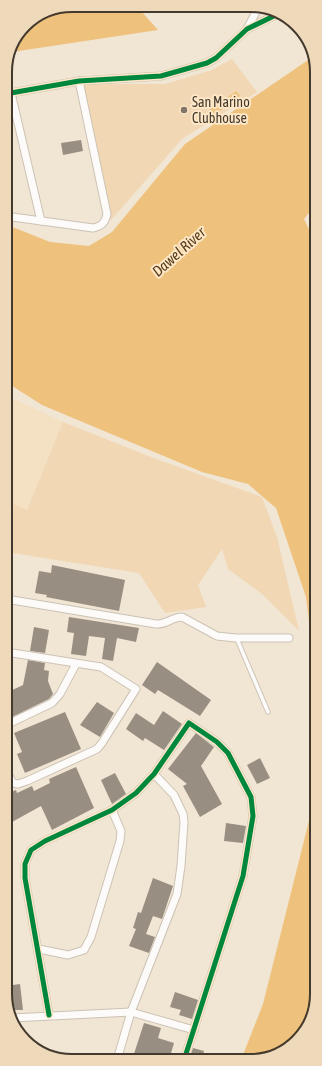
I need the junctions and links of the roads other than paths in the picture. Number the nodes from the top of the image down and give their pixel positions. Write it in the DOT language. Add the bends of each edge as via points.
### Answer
graph roads {
  1 [pos="256,12"];
  2 [pos="273,16"];
  3 [pos="247,29"];
  4 [pos="80,81"];
  5 [pos="12,93"];
  6 [pos="12,109"];
  7 [pos="12,217"];
  8 [pos="41,221"];
  9 [pos="12,600"];
  10 [pos="236,638"];
  11 [pos="289,638"];
  12 [pos="12,653"];
  13 [pos="76,664"];
  14 [pos="268,712"];
  15 [pos="12,722"];
  16 [pos="154,774"];
  17 [pos="12,782"];
  18 [pos="112,810"];
  19 [pos="39,949"];
  20 [pos="131,1012"];
  21 [pos="50,1015"];
  22 [pos="17,1018"];
  23 [pos="194,1030"];
  24 [pos="119,1054"];
  25 [pos="186,1054"];
  1 -- 3 [label="street"];
  2 -- 3 [label="street"];
  3 -- 4 [label="street" via="216,58 207,63 161,76"];
  4 -- 5 [label="street"];
  4 -- 8 [label="street" via="106,214 105,221 101,226 93,228"];
  6 -- 8 [label="street"];
  7 -- 8 [label="street"];
  9 -- 10 [label="street" via="156,624 182,617 211,633"];
  10 -- 11 [label="street"];
  10 -- 14 [label="lane"];
  12 -- 13 [label="street"];
  13 -- 15 [label="street" via="60,694 52,703"];
  13 -- 17 [label="street" via="101,667 136,690 97,748 27,781 18,784"];
  16 -- 18 [label="street" via="136,793"];
  16 -- 20 [label="street" via="174,795 183,814 181,866 177,894"];
  16 -- 23 [label="street" via="189,723 217,742 228,753 252,806 253,816 243,876"];
  18 -- 19 [label="street" via="31,850 25,864 26,878"];
  18 -- 19 [label="street" via="121,832 120,841 91,937 84,950 68,955"];
  19 -- 21 [label="street"];
  20 -- 21 [label="street"];
  20 -- 23 [label="street"];
  20 -- 24 [label="street"];
  21 -- 22 [label="street"];
  23 -- 25 [label="street"];
}
